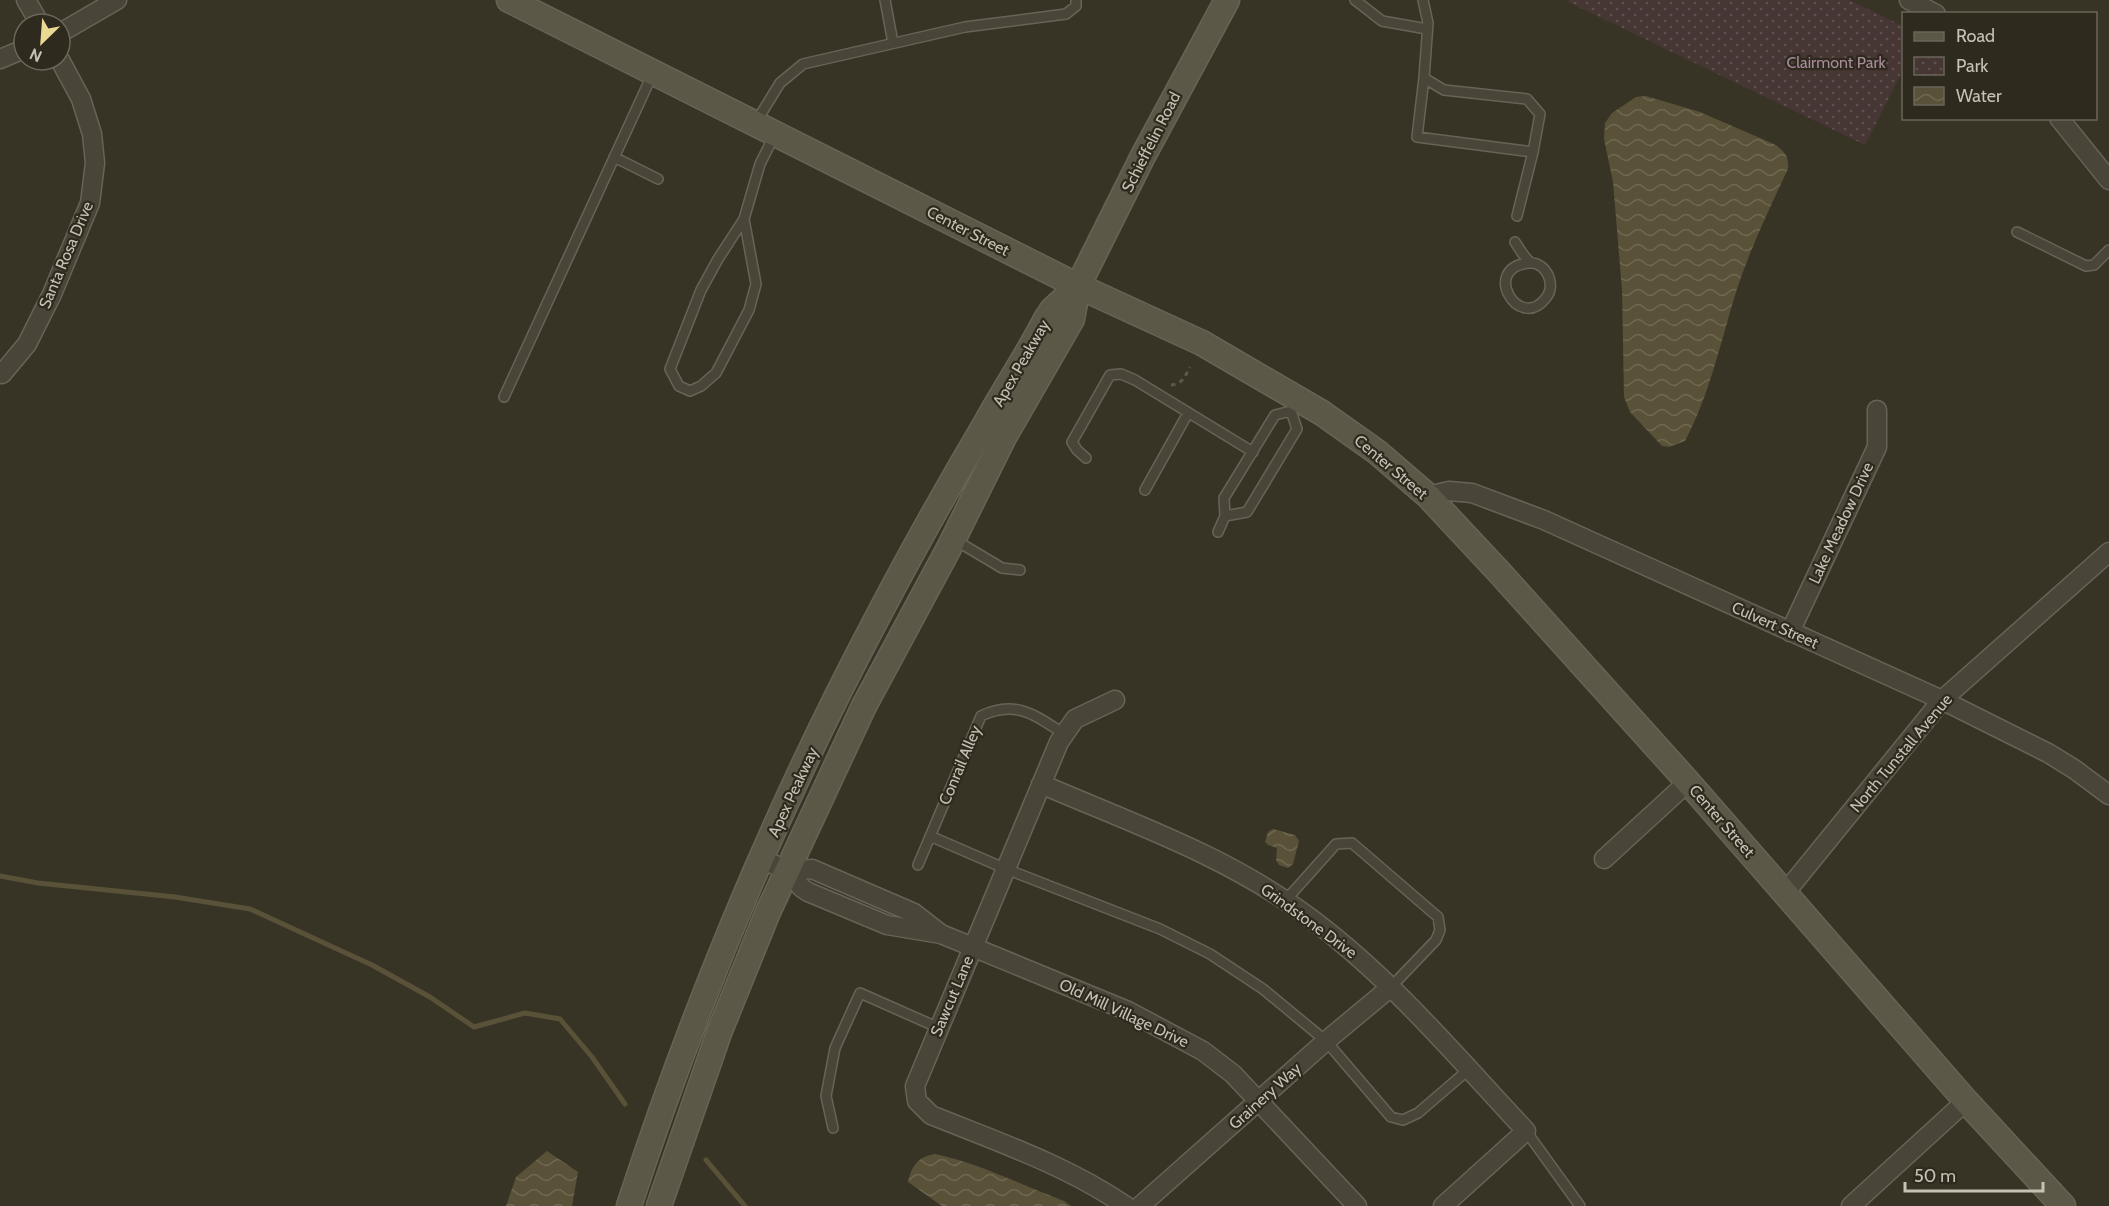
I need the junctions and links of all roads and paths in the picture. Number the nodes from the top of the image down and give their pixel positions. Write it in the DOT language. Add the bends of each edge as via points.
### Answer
graph roads {
  1 [pos="117,0"];
  2 [pos="509,0"];
  3 [pos="885,0"];
  4 [pos="1076,0"];
  5 [pos="1227,0"];
  6 [pos="1355,0"];
  7 [pos="1423,0"];
  8 [pos="72,26"];
  9 [pos="1427,29"];
  10 [pos="893,43"];
  11 [pos="66,72"];
  12 [pos="653,73"];
  13 [pos="1424,78"];
  14 [pos="2061,120"];
  15 [pos="765,129"];
  16 [pos="1533,152"];
  17 [pos="614,157"];
  18 [pos="658,178"];
  19 [pos="2109,180"];
  20 [pos="1517,216"];
  21 [pos="744,219"];
  22 [pos="2017,232"];
  23 [pos="1515,242"];
  24 [pos="2109,250"];
  25 [pos="1530,262"];
  26 [pos="1078,286"];
  27 [pos="1190,367"];
  28 [pos="2,374"];
  29 [pos="1167,387"];
  30 [pos="504,397"];
  31 [pos="1295,405"];
  32 [pos="1877,410"];
  33 [pos="1188,413"];
  34 [pos="1253,452"];
  35 [pos="1086,458"];
  36 [pos="1144,490"];
  37 [pos="1428,496"];
  38 [pos="1225,516"];
  39 [pos="1218,532"];
  40 [pos="953,539"];
  41 [pos="2109,552"];
  42 [pos="1020,570"];
  43 [pos="1790,632"];
  44 [pos="1115,700"];
  45 [pos="1942,700"];
  46 [pos="1064,734"];
  47 [pos="1688,782"];
  48 [pos="1041,784"];
  49 [pos="2109,795"];
  50 [pos="930,836"];
  51 [pos="762,859"];
  52 [pos="1604,859"];
  53 [pos="918,865"];
  54 [pos="1006,869"];
  55 [pos="788,871"];
  56 [pos="1785,893"];
  57 [pos="1285,900"];
  58 [pos="973,948"];
  59 [pos="1391,987"];
  60 [pos="939,1028"];
  61 [pos="1326,1041"];
  62 [pos="1468,1070"];
  63 [pos="1259,1101"];
  64 [pos="1966,1101"];
  65 [pos="833,1128"];
  66 [pos="1526,1131"];
  67 [pos="629,1206"];
  68 [pos="658,1206"];
  69 [pos="1126,1206"];
  70 [pos="1140,1206"];
  71 [pos="1357,1206"];
  72 [pos="1443,1206"];
  73 [pos="1580,1206"];
  74 [pos="1851,1206"];
  75 [pos="2063,1206"];
  1 -- 8 [label="street"];
  2 -- 12 [label="main road, Center Street"];
  3 -- 10 [label="lane"];
  4 -- 10 [label="lane" via="1076,6 1066,14 965,27"];
  5 -- 26 [label="main road, Schieffelin Road"];
  6 -- 9 [label="lane" via="1382,21"];
  7 -- 9 [label="lane"];
  9 -- 13 [label="lane"];
  10 -- 15 [label="lane" via="803,64 780,83"];
  11 -- 28 [label="street, Santa Rosa Drive" via="81,99 92,134 90,203 27,345"];
  12 -- 15 [label="main road, Center Street"];
  12 -- 17 [label="lane"];
  13 -- 16 [label="lane" via="1444,90 1527,99 1540,114"];
  13 -- 16 [label="lane" via="1417,137"];
  14 -- 19 [label="street"];
  15 -- 21 [label="lane" via="760,164"];
  15 -- 26 [label="main road, Center Street"];
  16 -- 20 [label="lane"];
  17 -- 18 [label="lane"];
  17 -- 30 [label="lane"];
  21 -- 21 [label="lane" via="701,290 670,369 679,386 690,391 716,374 749,310 756,284"];
  22 -- 24 [label="lane" via="2086,266 2094,265"];
  23 -- 25 [label="lane"];
  25 -- 25 [label="lane" via="1548,274 1550,289 1543,302 1530,308 1515,304 1505,285 1515,266"];
  26 -- 31 [label="main road, Center Street" via="1202,343"];
  26 -- 40 [label="main road, Apex Peakway" via="1072,319 1004,437"];
  26 -- 51 [label="main road, Apex Peakway" via="1046,319 895,582 837,695"];
  27 -- 29 [label="path" via="1183,380"];
  31 -- 34 [label="lane" via="1275,415"];
  31 -- 37 [label="main road, Center Street" via="1377,452"];
  31 -- 38 [label="lane" via="1297,429 1246,512"];
  32 -- 43 [label="street, Lake Meadow Drive" via="1877,447"];
  33 -- 34 [label="lane"];
  33 -- 35 [label="lane" via="1135,380 1110,375 1072,442"];
  33 -- 36 [label="lane"];
  34 -- 38 [label="lane" via="1224,498"];
  37 -- 43 [label="street, Culvert Street" via="1449,491 1472,493 1506,504"];
  37 -- 47 [label="main road, Center Street"];
  38 -- 39 [label="lane"];
  40 -- 42 [label="lane" via="1002,568"];
  40 -- 55 [label="main road, Apex Peakway" via="864,706"];
  41 -- 45 [label="street, North Tunstall Avenue"];
  43 -- 45 [label="street, Culvert Street"];
  44 -- 46 [label="street, Sawcut Lane" via="1075,719"];
  45 -- 49 [label="street, Culvert Street" via="2048,753"];
  45 -- 56 [label="street, North Tunstall Avenue"];
  46 -- 48 [label="street, Sawcut Lane"];
  46 -- 50 [label="lane, Conrail Alley" via="1036,716 1012,708 996,709 981,716"];
  47 -- 52 [label="street"];
  47 -- 56 [label="main road, Center Street"];
  48 -- 54 [label="street, Sawcut Lane"];
  48 -- 57 [label="street, Grindstone Drive" via="1200,853"];
  50 -- 53 [label="lane, Conrail Alley"];
  50 -- 54 [label="lane"];
  51 -- 55 [label="street, Old Mill Village Drive"];
  51 -- 67 [label="main road, Apex Peakway" via="704,994"];
  54 -- 58 [label="street, Sawcut Lane"];
  54 -- 61 [label="lane" via="1160,929 1210,954 1263,989"];
  55 -- 58 [label="street, Old Mill Village Drive" via="813,869 914,913 941,934"];
  55 -- 68 [label="main road, Apex Peakway" via="719,1033"];
  56 -- 64 [label="main road, Center Street"];
  57 -- 59 [label="street, Grindstone Drive"];
  57 -- 59 [label="lane" via="1336,844 1353,843 1438,917 1440,930 1436,940"];
  58 -- 60 [label="street, Sawcut Lane"];
  58 -- 63 [label="street, Old Mill Village Drive" via="1171,1032 1225,1068"];
  59 -- 61 [label="street, Grainery Way"];
  59 -- 62 [label="street, Grindstone Drive"];
  60 -- 65 [label="lane" via="860,993 835,1048 826,1096"];
  60 -- 69 [label="street, Sawcut Lane" via="915,1086 917,1101 931,1115 1082,1178"];
  61 -- 62 [label="lane" via="1391,1117 1403,1120 1418,1113"];
  61 -- 63 [label="street, Grainery Way"];
  62 -- 66 [label="street, Grindstone Drive"];
  63 -- 70 [label="street, Grainery Way"];
  63 -- 71 [label="street, Old Mill Village Drive"];
  64 -- 74 [label="street"];
  64 -- 75 [label="main road, Center Street"];
  66 -- 72 [label="street"];
  66 -- 73 [label="lane"];
}
